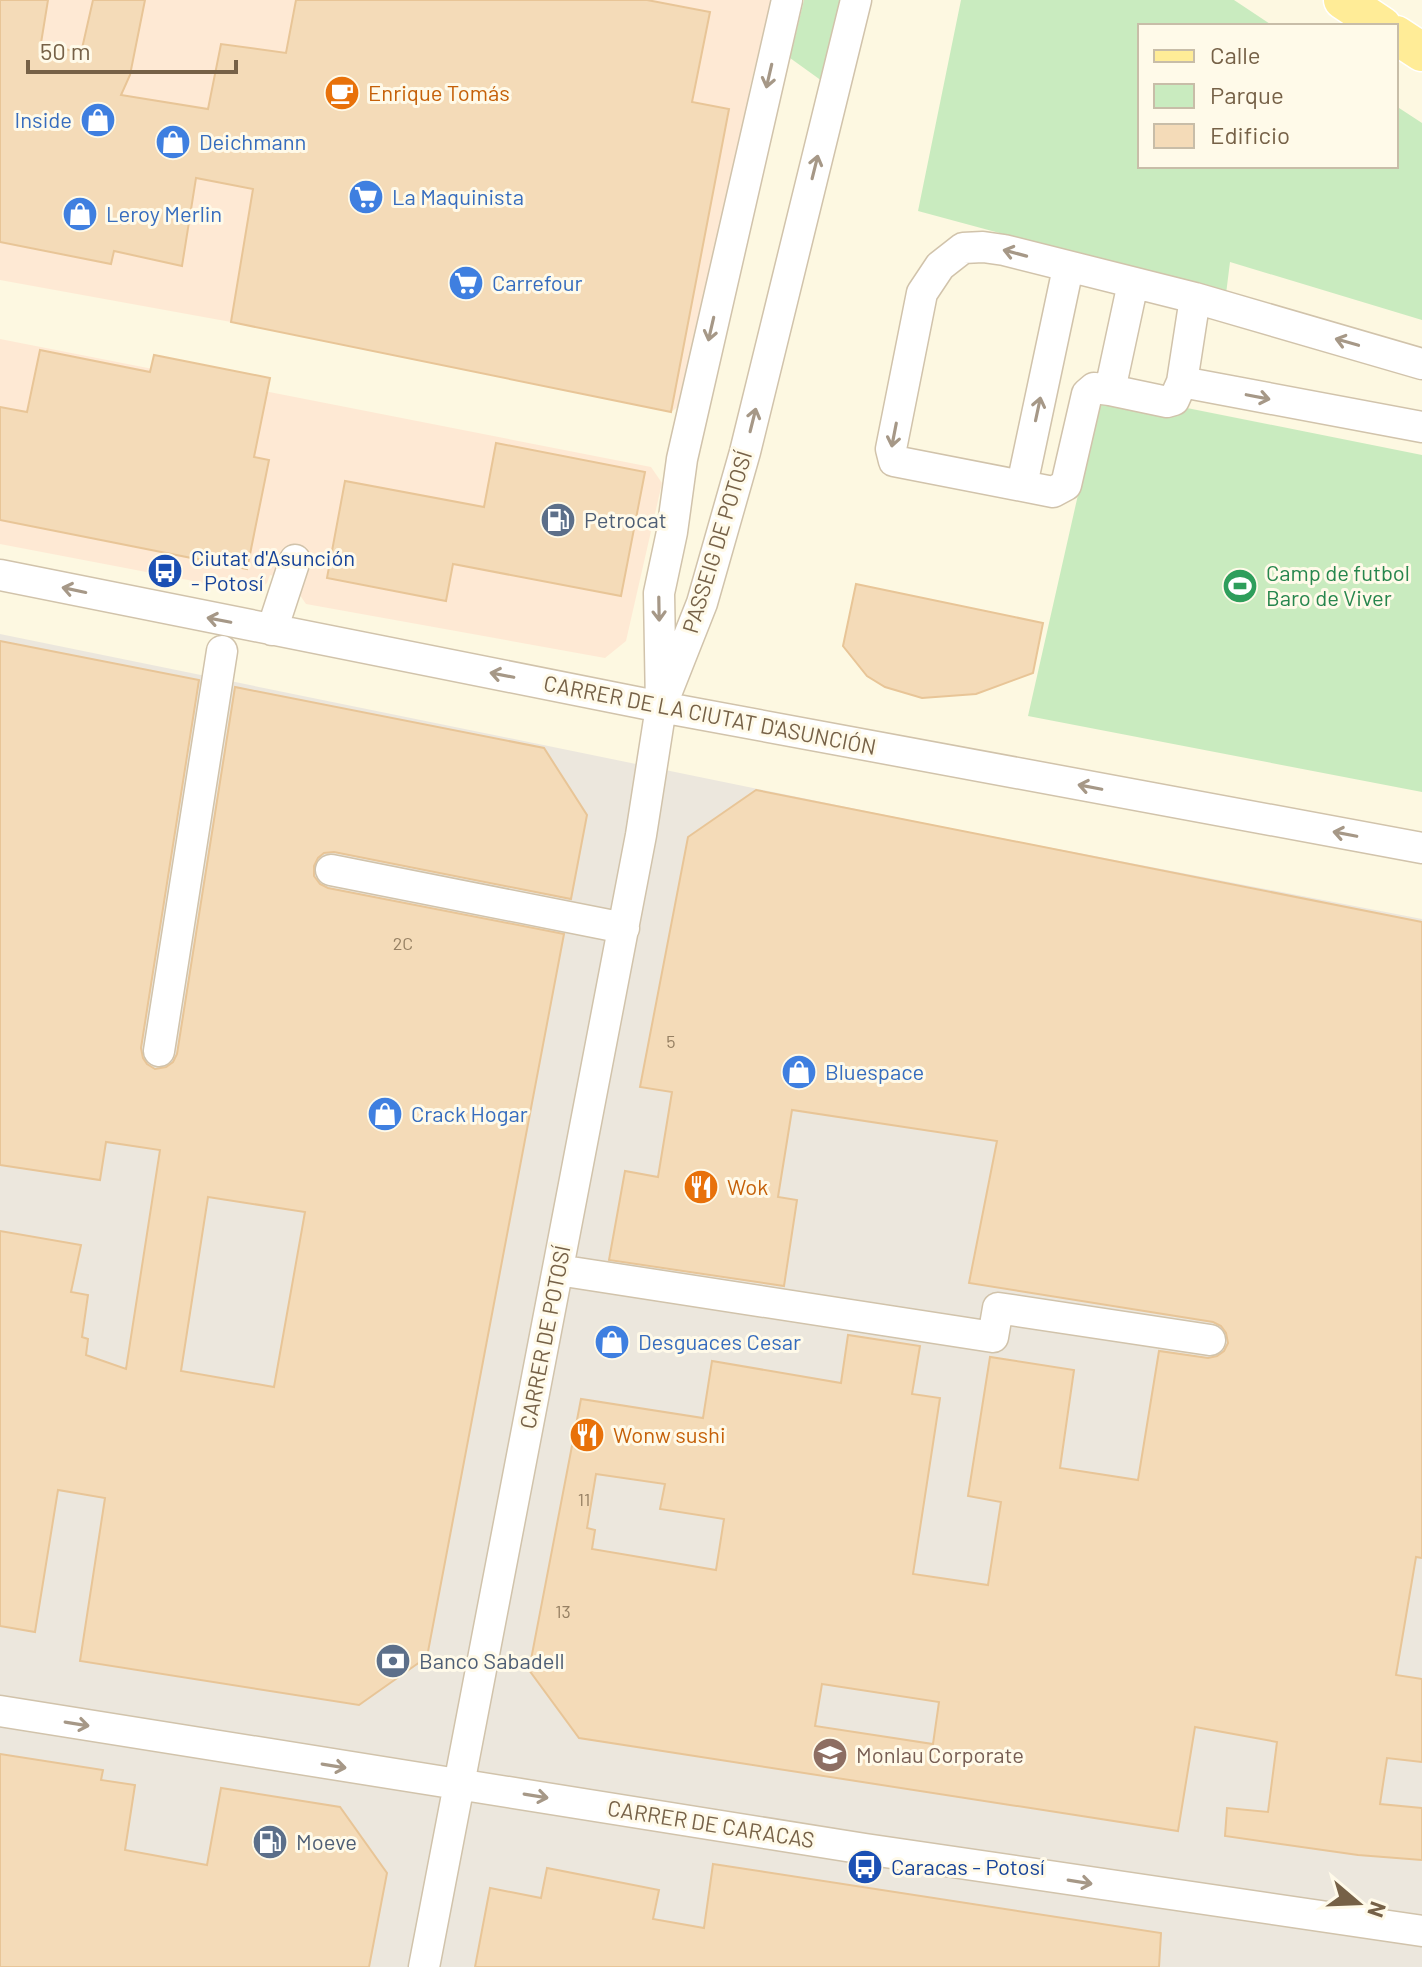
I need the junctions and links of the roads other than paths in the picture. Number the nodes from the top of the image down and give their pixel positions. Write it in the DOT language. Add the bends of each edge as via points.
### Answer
graph roads {
  1 [pos="787,0"];
  2 [pos="856,0"];
  3 [pos="1343,0"];
  4 [pos="1379,24"];
  5 [pos="1398,36"];
  6 [pos="1422,52"];
  7 [pos="1068,268"];
  8 [pos="1133,283"];
  9 [pos="1195,298"];
  10 [pos="1422,364"];
  11 [pos="1182,382"];
  12 [pos="1110,390"];
  13 [pos="1422,427"];
  14 [pos="1022,485"];
  15 [pos="295,560"];
  16 [pos="0,575"];
  17 [pos="272,630"];
  18 [pos="222,651"];
  19 [pos="661,707"];
  20 [pos="1422,848"];
  21 [pos="331,870"];
  22 [pos="624,928"];
  23 [pos="159,1051"];
  24 [pos="558,1270"];
  25 [pos="1210,1340"];
  26 [pos="0,1711"];
  27 [pos="459,1784"];
  28 [pos="1422,1931"];
  29 [pos="424,1967"];
  1 -- 19 [label="street, PASSEIG DE POTOSÍ, one-way" via="682,459 659,593"];
  19 -- 2 [label="street, PASSEIG DE POTOSÍ, one-way" via="702,603 745,452"];
  3 -- 4 [label="main road"];
  5 -- 6 [label="main road"];
  7 -- 8 [label="street"];
  14 -- 7 [label="street, one-way"];
  7 -- 14 [label="street, one-way" via="1004,250 963,248 940,266 922,293 891,449 894,461"];
  8 -- 9 [label="street"];
  8 -- 12 [label="street"];
  10 -- 9 [label="street, one-way"];
  9 -- 11 [label="street"];
  11 -- 12 [label="street" via="1167,402"];
  11 -- 13 [label="street, one-way"];
  12 -- 14 [label="street" via="1094,388 1087,394 1066,485 1053,492"];
  15 -- 17 [label="street"];
  17 -- 16 [label="street, CARRER DE LA CIUTAT D'ASUNCIÓN, one-way"];
  19 -- 17 [label="street, CARRER DE LA CIUTAT D'ASUNCIÓN, one-way"];
  18 -- 23 [label="street"];
  20 -- 19 [label="street, CARRER DE LA CIUTAT D'ASUNCIÓN, one-way"];
  19 -- 22 [label="street, CARRER DE POTOSÍ"];
  21 -- 22 [label="street"];
  22 -- 24 [label="street, CARRER DE POTOSÍ"];
  24 -- 25 [label="street" via="993,1337 998,1308"];
  24 -- 27 [label="street, CARRER DE POTOSÍ"];
  26 -- 27 [label="street, CARRER DE CARACAS, one-way"];
  27 -- 28 [label="street, CARRER DE CARACAS, one-way"];
  27 -- 29 [label="street, CARRER DE POTOSÍ"];
}
